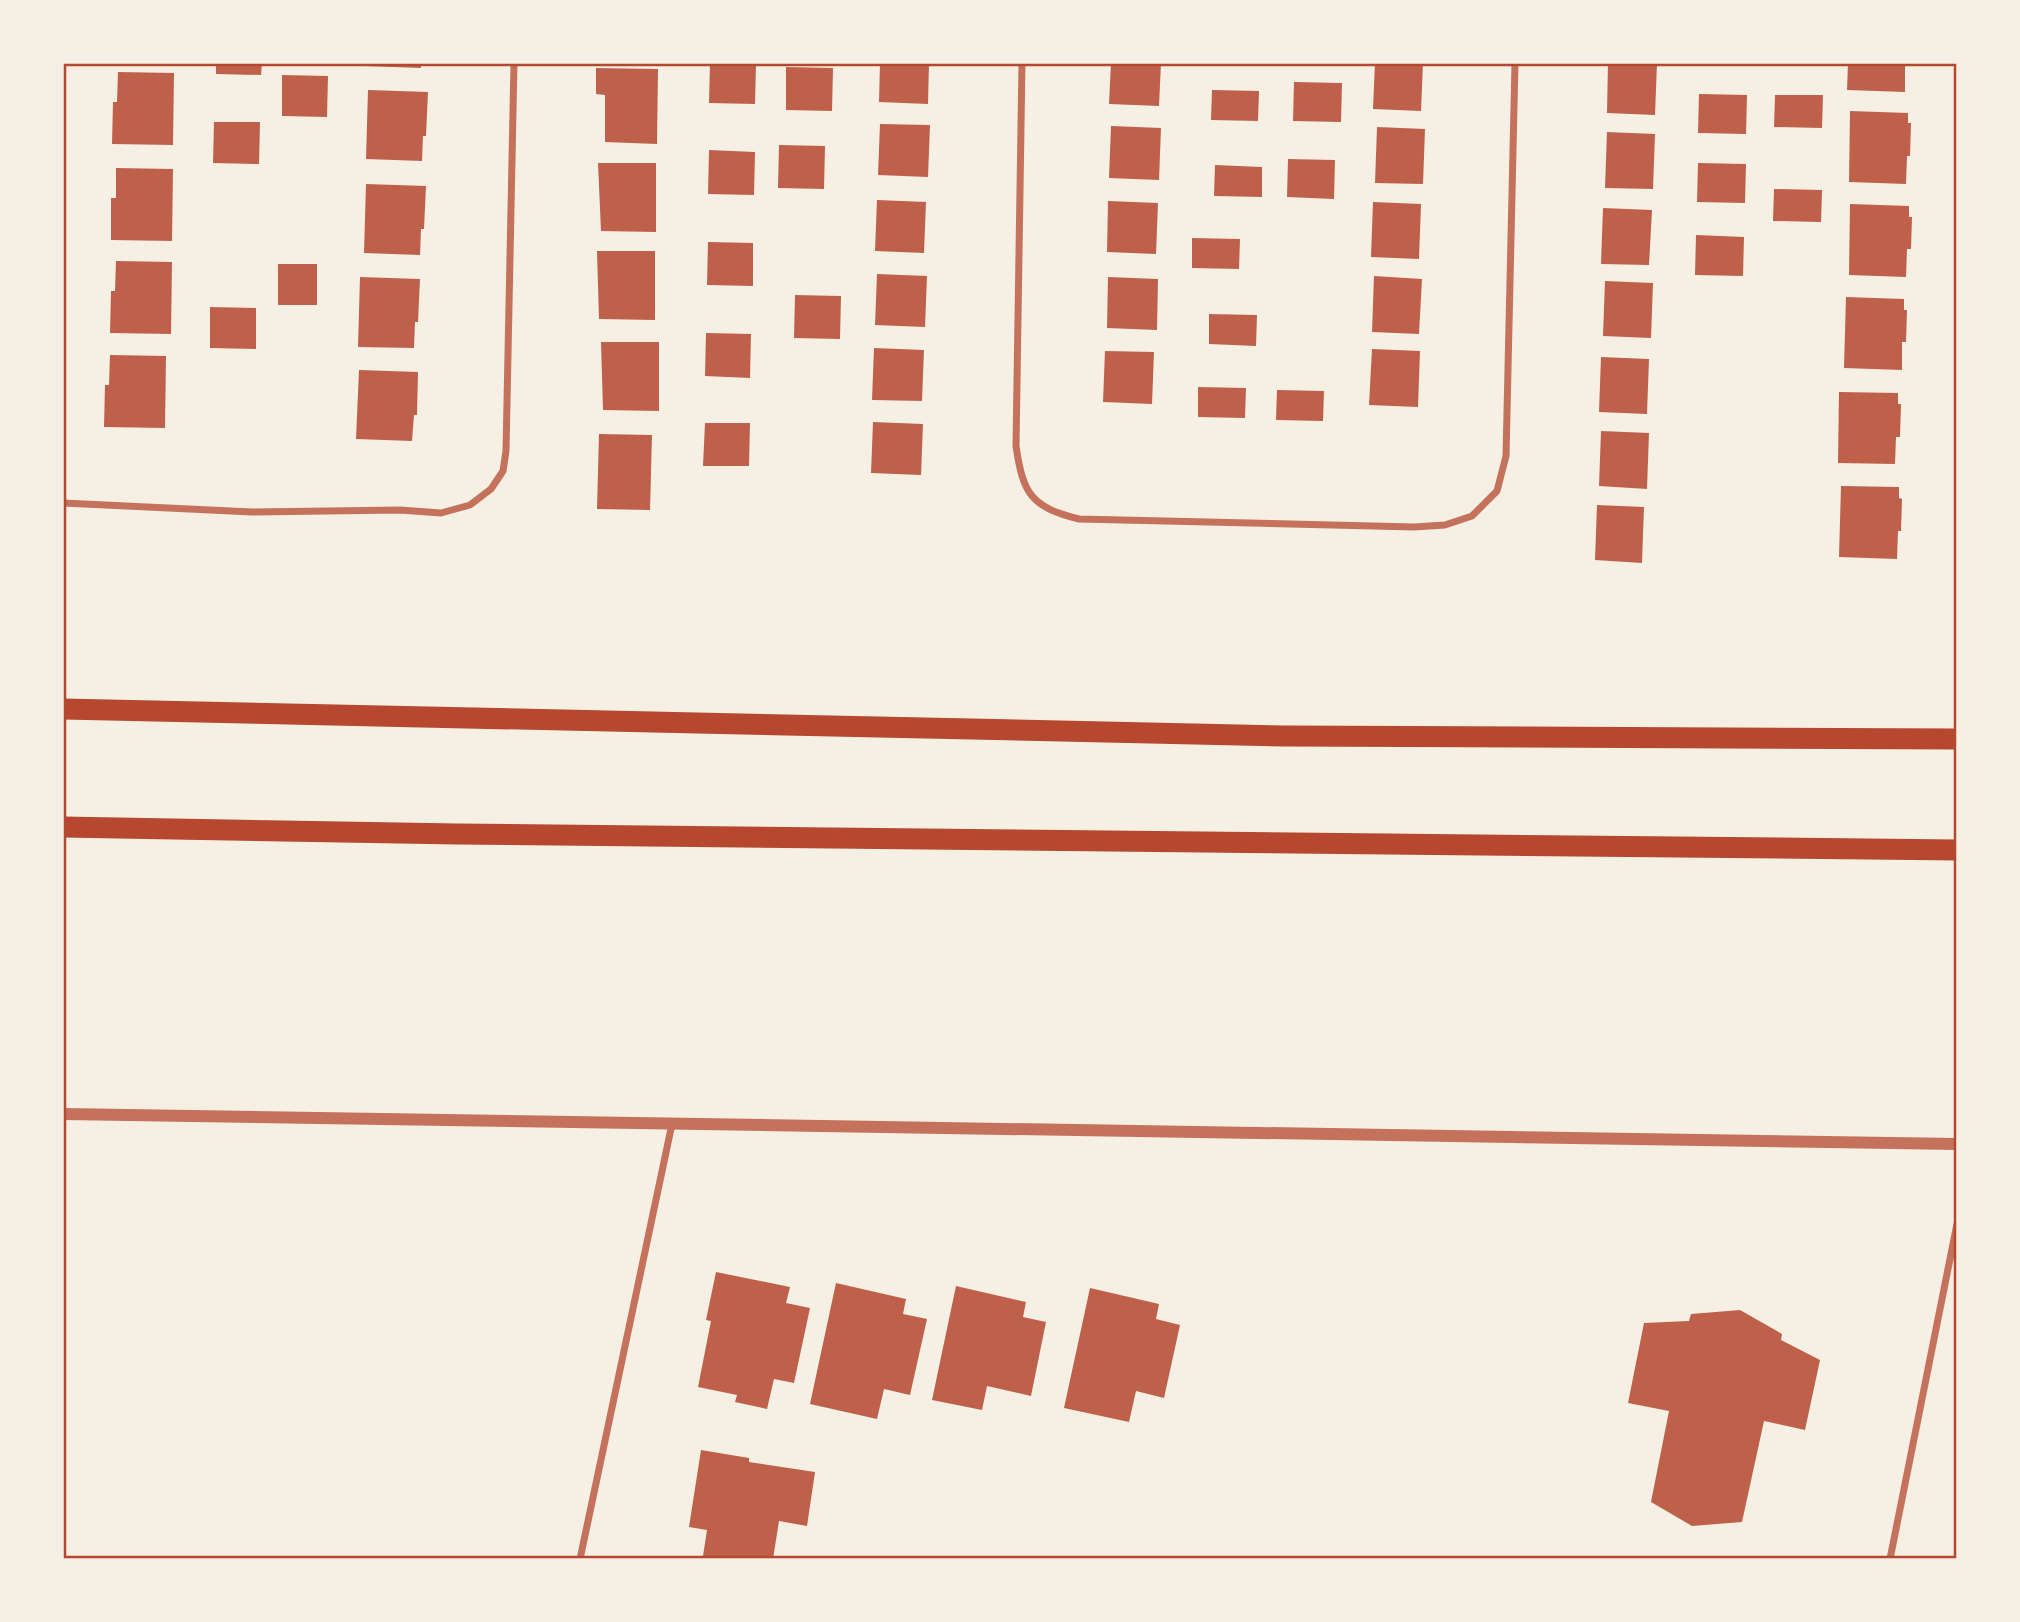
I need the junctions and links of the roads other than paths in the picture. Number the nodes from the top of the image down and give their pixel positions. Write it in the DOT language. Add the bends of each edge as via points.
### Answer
graph roads {
  1 [pos="514,63"];
  2 [pos="1022,63"];
  3 [pos="1515,63"];
  4 [pos="63,503"];
  5 [pos="63,709"];
  6 [pos="1957,739"];
  7 [pos="63,827"];
  8 [pos="1957,850"];
  9 [pos="63,1114"];
  10 [pos="671,1124"];
  11 [pos="1957,1144"];
  12 [pos="1957,1224"];
  13 [pos="580,1559"];
  14 [pos="1890,1559"];
  1 -- 4 [label="street" via="506,451 503,471 491,489 470,505 441,513 252,512"];
  2 -- 3 [label="street" via="1016,446 1020,477 1032,497 1055,512 1079,519 1414,527 1445,525 1472,516 1497,491 1506,456"];
  5 -- 6 [label="highway" via="1285,736"];
  7 -- 8 [label="highway"];
  9 -- 10 [label="street"];
  10 -- 11 [label="street"];
  10 -- 13 [label="street"];
  12 -- 14 [label="street"];
}
